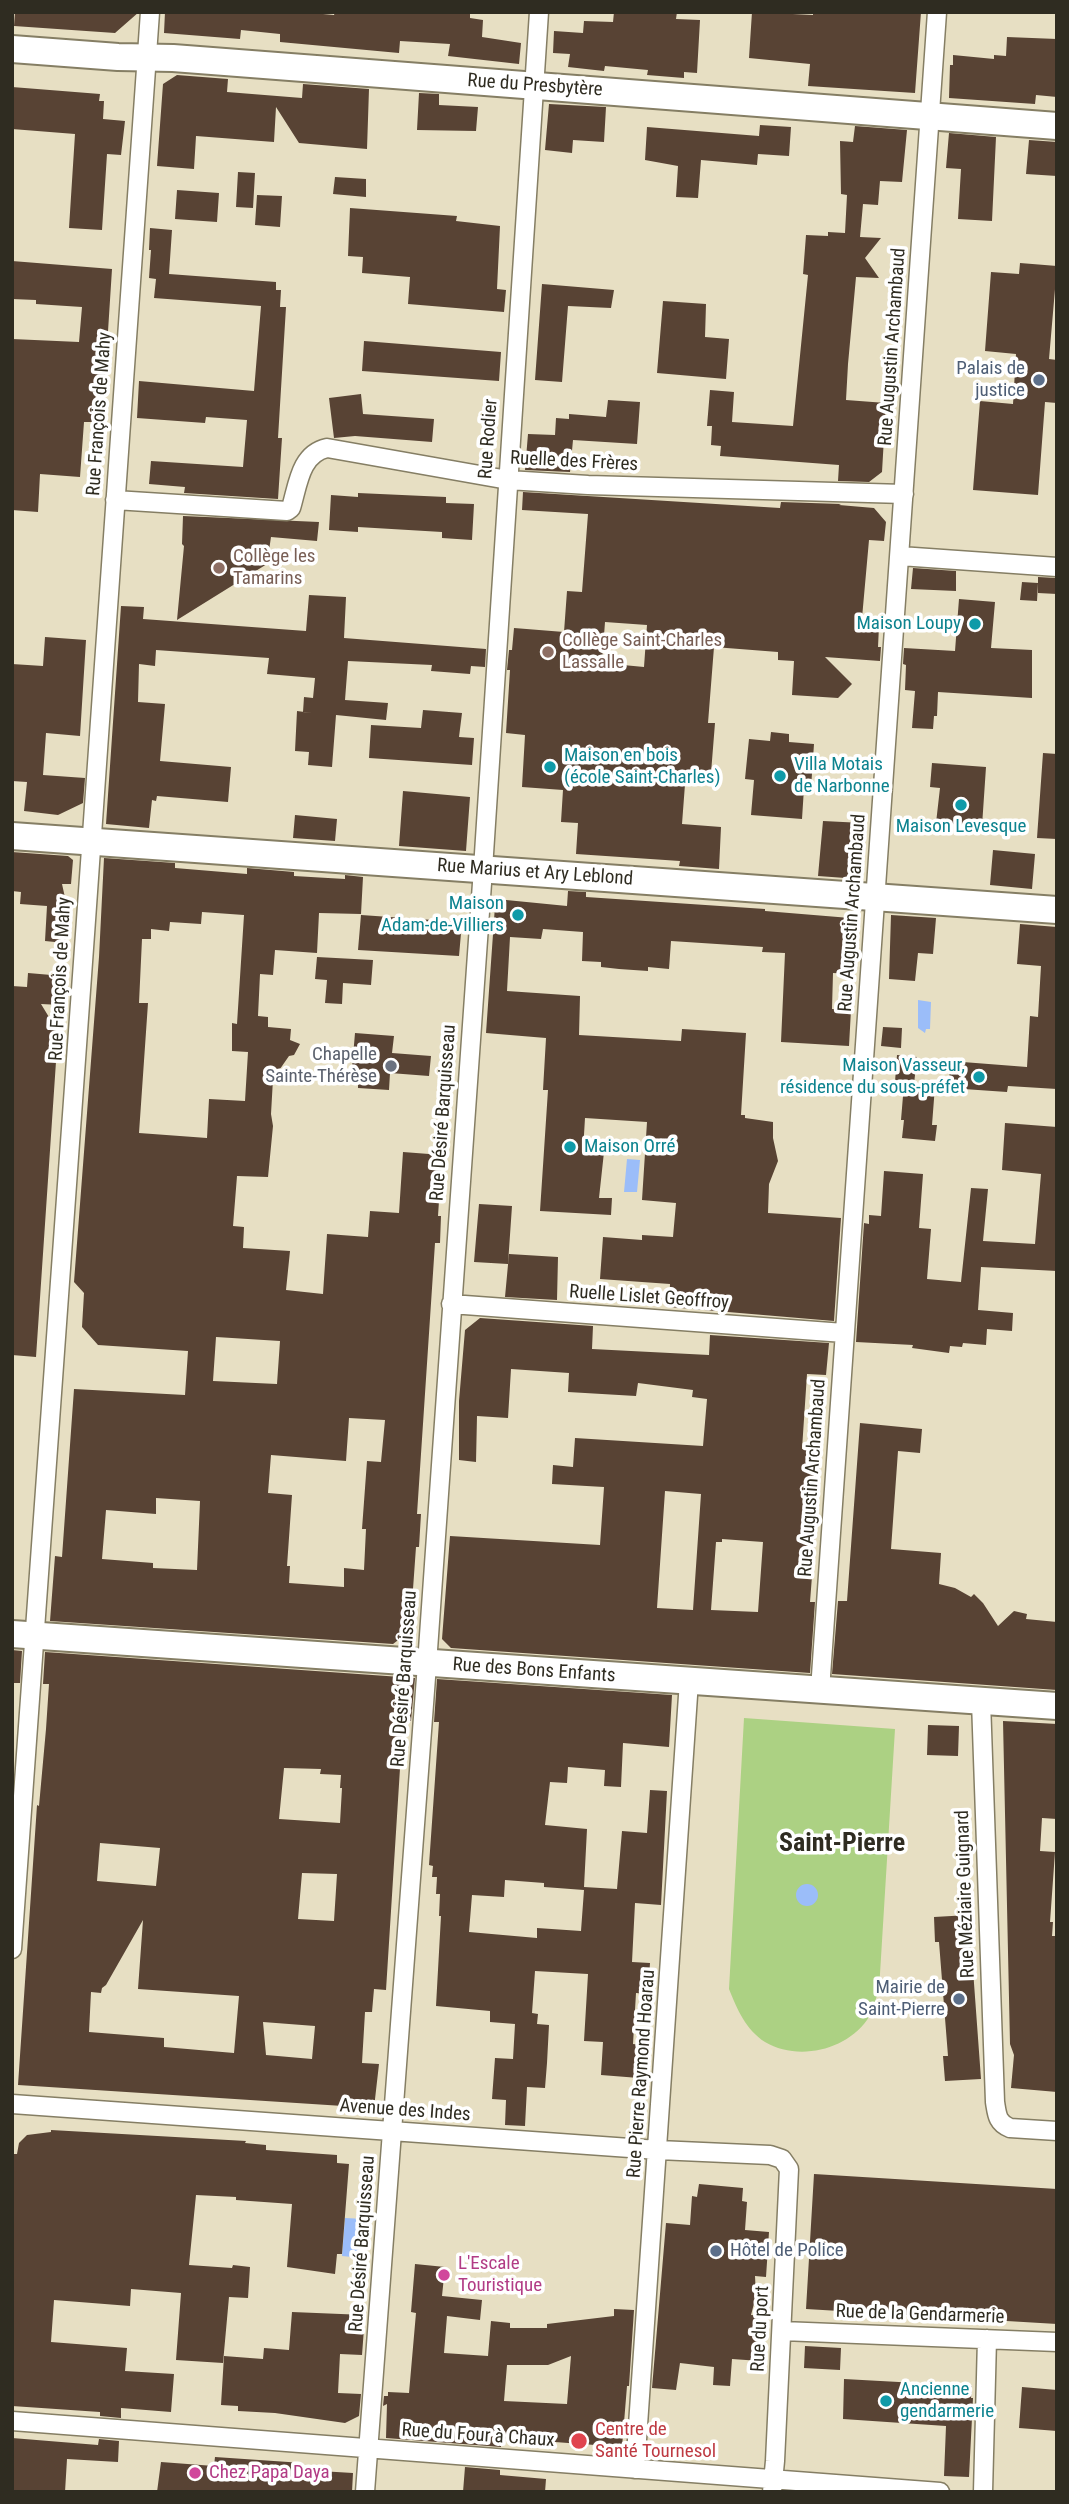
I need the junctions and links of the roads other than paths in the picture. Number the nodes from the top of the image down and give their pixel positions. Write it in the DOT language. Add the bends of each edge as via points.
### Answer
graph roads {
  1 [pos="150,12"];
  2 [pos="539,12"];
  3 [pos="937,12"];
  4 [pos="12,48"];
  5 [pos="147,57"];
  6 [pos="533,86"];
  7 [pos="930,116"];
  8 [pos="1057,126"];
  9 [pos="508,480"];
  10 [pos="904,494"];
  11 [pos="115,500"];
  12 [pos="900,555"];
  13 [pos="1057,567"];
  14 [pos="12,836"];
  15 [pos="90,841"];
  16 [pos="483,869"];
  17 [pos="874,898"];
  18 [pos="1057,910"];
  19 [pos="451,1304"];
  20 [pos="844,1333"];
  21 [pos="24,1635"];
  22 [pos="427,1664"];
  23 [pos="689,1681"];
  24 [pos="820,1690"];
  25 [pos="981,1701"];
  26 [pos="1057,1706"];
  27 [pos="12,1949"];
  28 [pos="12,2104"];
  29 [pos="392,2131"];
  30 [pos="1057,2131"];
  31 [pos="658,2150"];
  32 [pos="789,2169"];
  33 [pos="782,2331"];
  34 [pos="987,2339"];
  35 [pos="1057,2342"];
  36 [pos="12,2421"];
  37 [pos="367,2449"];
  38 [pos="635,2469"];
  39 [pos="772,2486"];
  40 [pos="365,2492"];
  41 [pos="940,2492"];
  42 [pos="983,2492"];
  1 -- 5 [label="street, Rue François de Mahy"];
  2 -- 6 [label="street, Rue Rodier"];
  3 -- 7 [label="street, Rue Augustin Archambaud"];
  4 -- 5 [label="street, Rue du Presbytère"];
  5 -- 6 [label="street, Rue du Presbytère"];
  5 -- 11 [label="street, Rue François de Mahy"];
  6 -- 7 [label="street, Rue du Presbytère"];
  6 -- 9 [label="street, Rue Rodier"];
  7 -- 8 [label="street, Rue du Presbytère"];
  7 -- 10 [label="street, Rue Augustin Archambaud"];
  9 -- 10 [label="street, Ruelle des Frères"];
  9 -- 11 [label="street, Ruelle des Frères" via="327,448 305,461 287,511"];
  9 -- 16 [label="street, Rue Rodier"];
  10 -- 12 [label="street, Rue Augustin Archambaud"];
  11 -- 15 [label="street, Rue François de Mahy"];
  12 -- 13 [label="street"];
  12 -- 17 [label="street, Rue Augustin Archambaud"];
  14 -- 15 [label="street, Rue Marius et Ary Leblond"];
  15 -- 16 [label="street, Rue Marius et Ary Leblond"];
  15 -- 21 [label="street, Rue François de Mahy" via="73,1123"];
  16 -- 17 [label="street, Rue Marius et Ary Leblond"];
  16 -- 19 [label="street, Rue Désiré Barquisseau"];
  17 -- 18 [label="street, Rue Marius et Ary Leblond"];
  17 -- 20 [label="street, Rue Augustin Archambaud"];
  19 -- 20 [label="street, Ruelle Lislet Geoffroy"];
  19 -- 22 [label="street, Rue Désiré Barquisseau"];
  20 -- 24 [label="street, Rue Augustin Archambaud"];
  21 -- 22 [label="street, Rue des Bons Enfants"];
  21 -- 27 [label="street, Rue François de Mahy"];
  22 -- 23 [label="street, Rue des Bons Enfants"];
  22 -- 29 [label="street, Rue Désiré Barquisseau"];
  23 -- 24 [label="street, Rue des Bons Enfants"];
  23 -- 31 [label="street, Rue Pierre Raymond Hoarau"];
  24 -- 25 [label="street, Rue des Bons Enfants"];
  25 -- 26 [label="street, Rue des Bons Enfants"];
  25 -- 30 [label="street, Rue Méziaire Guignard" via="998,2119 1010,2128"];
  28 -- 29 [label="street, Avenue des Indes"];
  29 -- 31 [label="street, Avenue des Indes"];
  29 -- 37 [label="street, Rue Désiré Barquisseau"];
  31 -- 32 [label="street, Avenue des Indes" via="770,2155 782,2159"];
  31 -- 38 [label="street, Rue Pierre Raymond Hoarau"];
  32 -- 33 [label="street, Rue du port"];
  33 -- 34 [label="street, Rue de la Gendarmerie"];
  33 -- 39 [label="street, Rue du port"];
  34 -- 35 [label="street, Rue de la Gendarmerie"];
  34 -- 42 [label="street"];
  36 -- 37 [label="street, Rue du Four à Chaux"];
  37 -- 38 [label="street, Rue du Four à Chaux"];
  37 -- 40 [label="street, Rue Désiré Barquisseau"];
  38 -- 39 [label="street, Rue du Four à Chaux"];
  39 -- 41 [label="street, Rue du Four à Chaux"];
}
